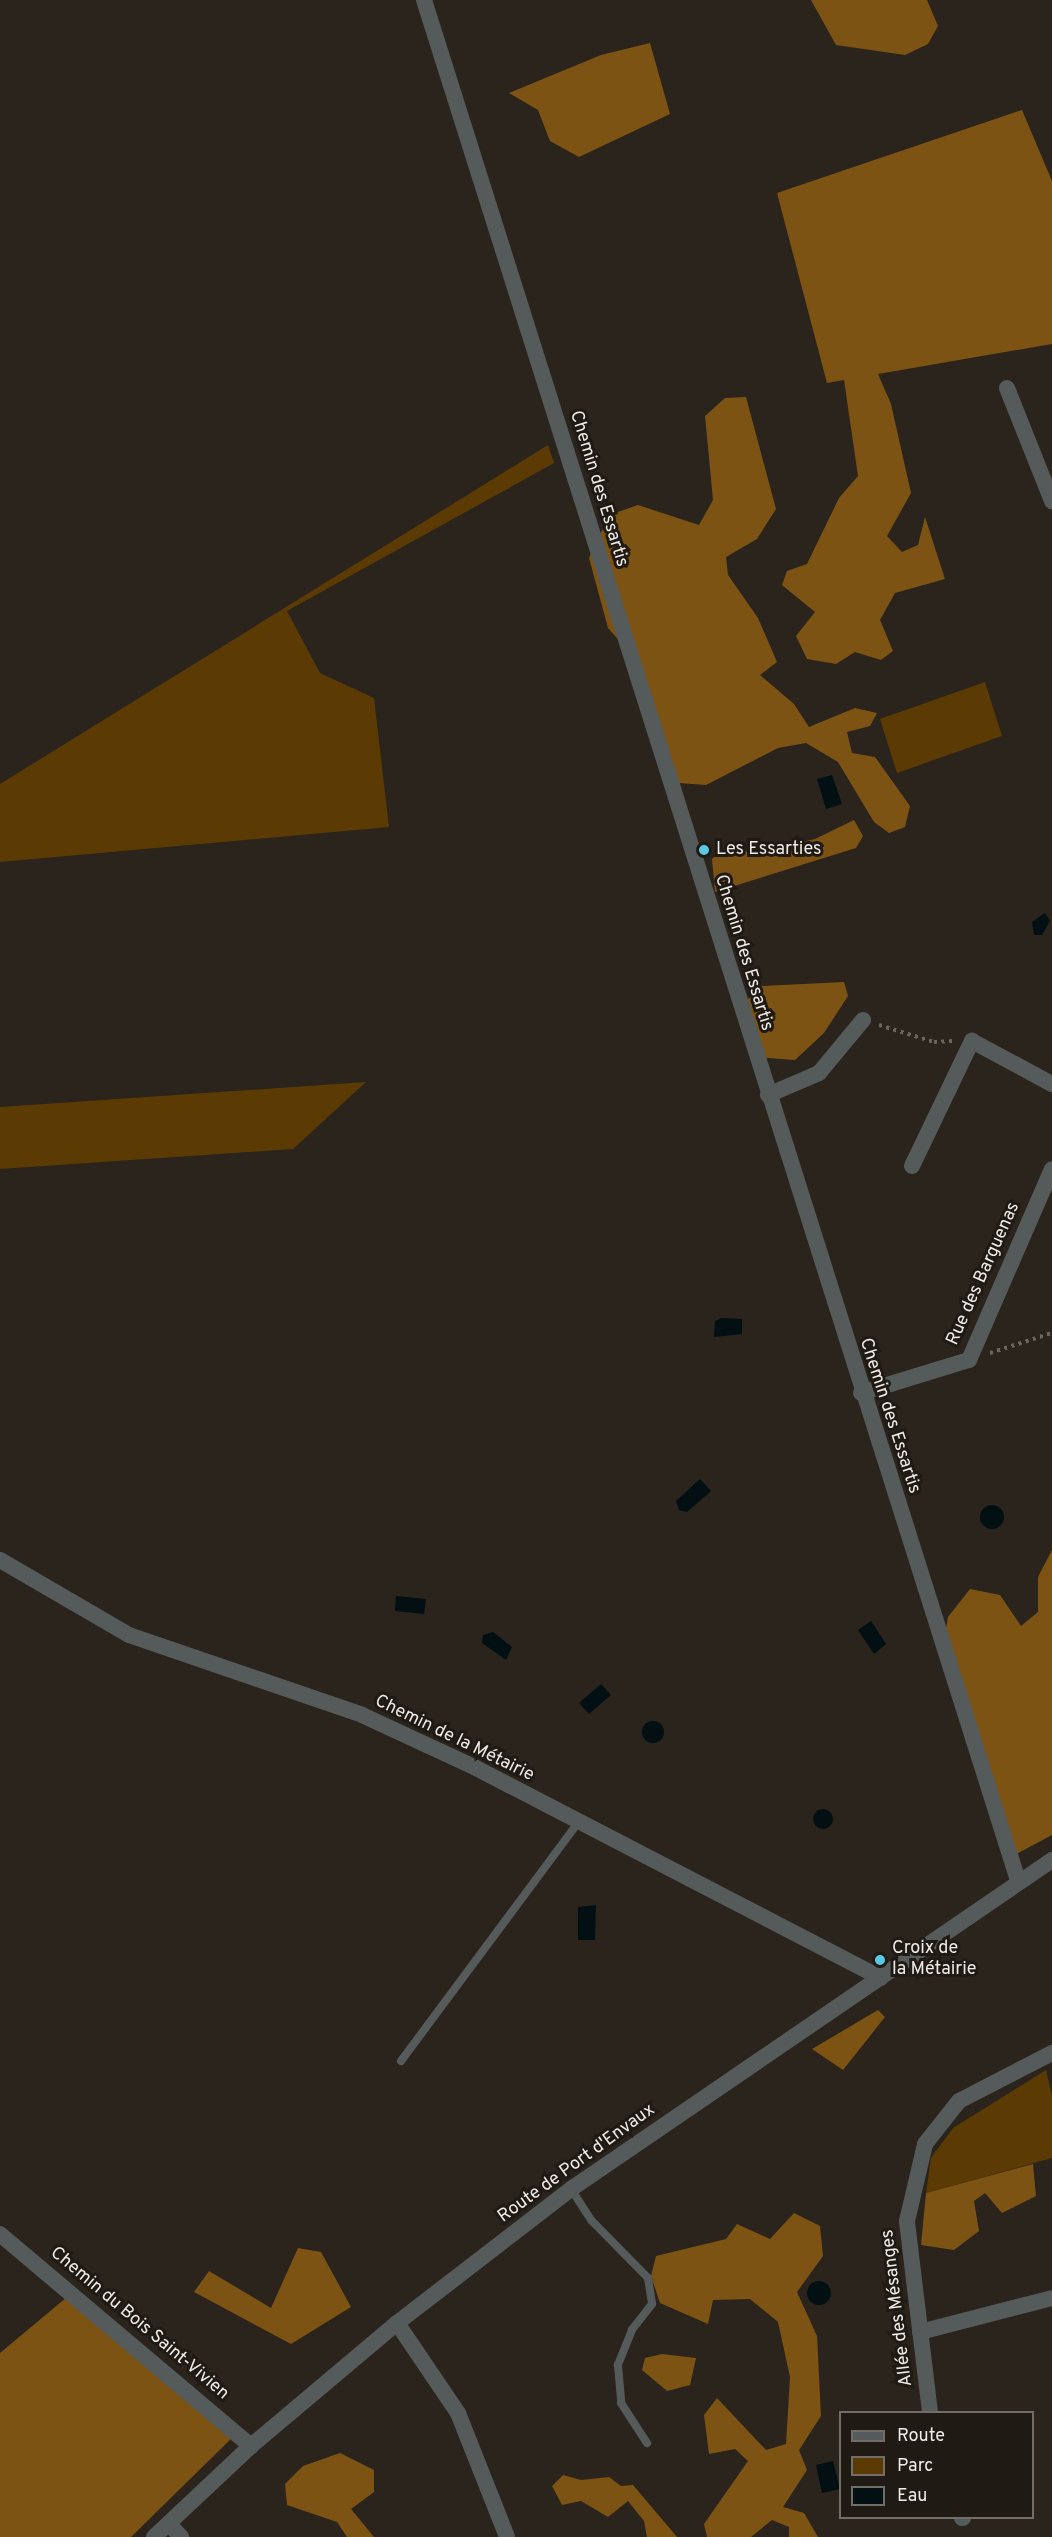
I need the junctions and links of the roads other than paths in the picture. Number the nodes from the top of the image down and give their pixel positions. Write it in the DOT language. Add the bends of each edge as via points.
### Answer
graph roads {
  1 [pos="424,0"];
  2 [pos="1007,388"];
  3 [pos="1052,501"];
  4 [pos="863,1020"];
  5 [pos="1052,1084"];
  6 [pos="768,1095"];
  7 [pos="912,1166"];
  8 [pos="1052,1168"];
  9 [pos="861,1392"];
  10 [pos="0,1560"];
  11 [pos="578,1823"];
  12 [pos="1052,1860"];
  13 [pos="1018,1881"];
  14 [pos="881,1978"];
  15 [pos="1052,2053"];
  16 [pos="401,2061"];
  17 [pos="571,2189"];
  18 [pos="0,2234"];
  19 [pos="1052,2298"];
  20 [pos="397,2323"];
  21 [pos="920,2332"];
  22 [pos="930,2411"];
  23 [pos="647,2443"];
  24 [pos="251,2446"];
  25 [pos="169,2524"];
  26 [pos="154,2537"];
  27 [pos="181,2537"];
  28 [pos="507,2537"];
  1 -- 6 [label="street, Chemin des Essartis"];
  2 -- 3 [label="street"];
  4 -- 6 [label="street" via="819,1073"];
  5 -- 7 [label="street" via="972,1041"];
  6 -- 9 [label="street, Chemin des Essartis"];
  8 -- 9 [label="street, Rue des Barguenas" via="969,1360"];
  9 -- 13 [label="street, Chemin des Essartis"];
  10 -- 11 [label="street, Chemin de la Métairie" via="129,1635 362,1715"];
  11 -- 14 [label="street, Chemin de la Métairie"];
  11 -- 16 [label="lane"];
  12 -- 13 [label="street, Route de Port d'Envaux"];
  13 -- 14 [label="street, Route de Port d'Envaux"];
  14 -- 17 [label="street, Route de Port d'Envaux"];
  15 -- 21 [label="street, Allée des Mésanges" via="959,2101 925,2144 907,2221"];
  17 -- 20 [label="street, Route de Port d'Envaux"];
  17 -- 23 [label="lane" via="592,2221 648,2278 652,2304 632,2330 618,2365 621,2403"];
  18 -- 24 [label="street, Chemin du Bois Saint-Vivien"];
  19 -- 21 [label="street"];
  20 -- 24 [label="street, Route de Port d'Envaux"];
  20 -- 28 [label="street" via="458,2413"];
  21 -- 22 [label="street, Allée des Mésanges"];
  24 -- 25 [label="street, Route de Port d'Envaux"];
  25 -- 26 [label="street, Route de Port d'Envaux"];
  25 -- 27 [label="street"];
}
